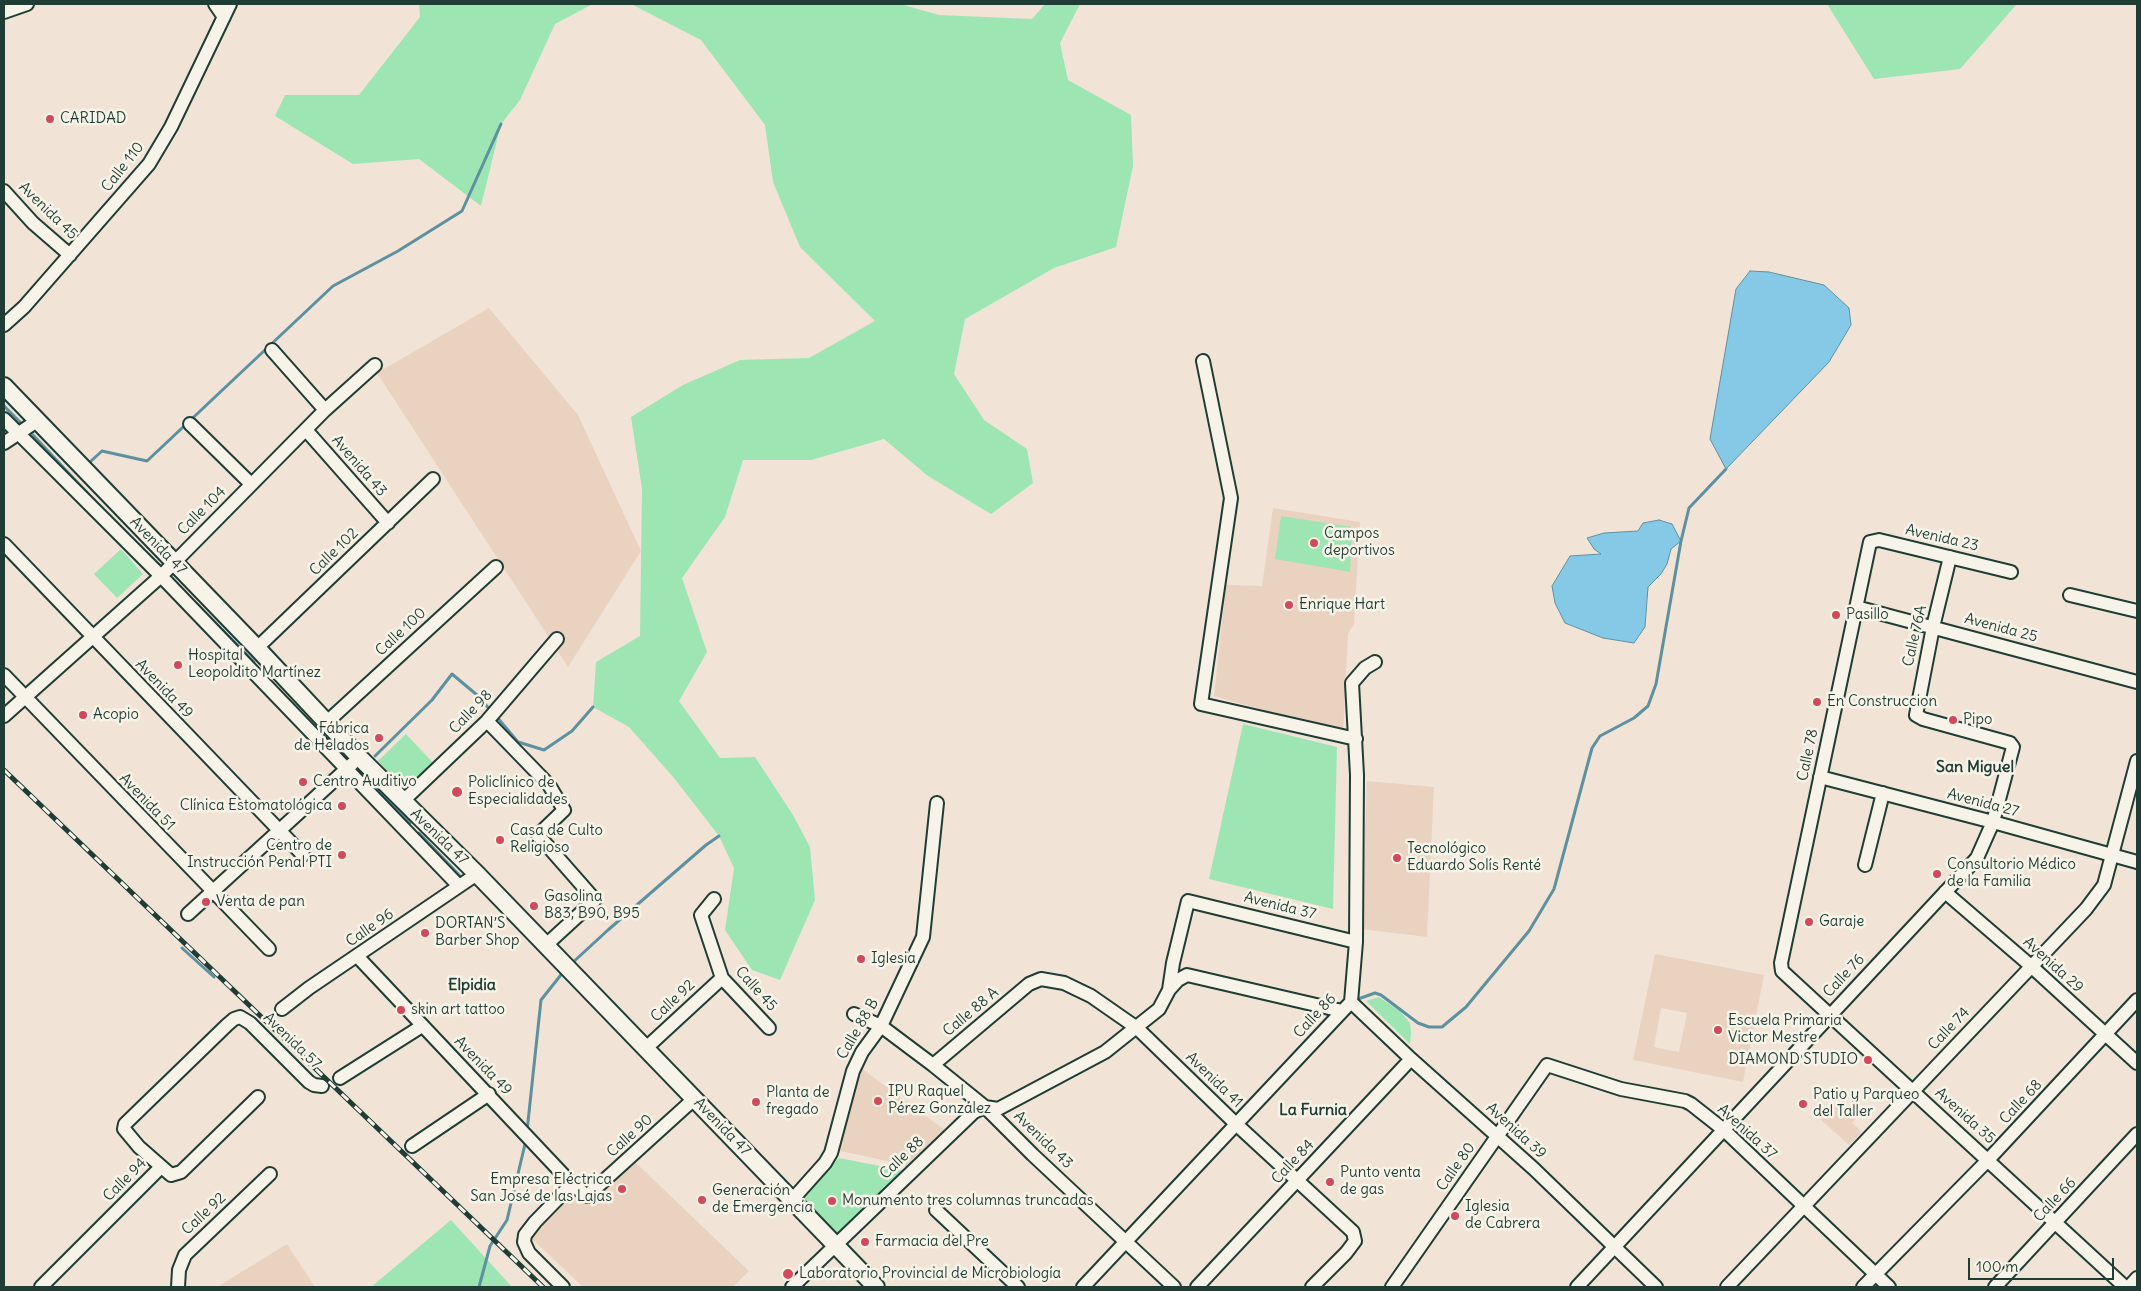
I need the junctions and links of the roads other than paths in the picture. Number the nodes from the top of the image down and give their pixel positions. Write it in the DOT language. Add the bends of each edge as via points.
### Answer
graph roads {
  1 [pos="27,4"];
  2 [pos="215,4"];
  3 [pos="230,4"];
  4 [pos="4,12"];
  5 [pos="224,17"];
  6 [pos="4,191"];
  7 [pos="70,255"];
  8 [pos="4,325"];
  9 [pos="272,350"];
  10 [pos="1203,362"];
  11 [pos="375,365"];
  12 [pos="4,386"];
  13 [pos="325,410"];
  14 [pos="4,419"];
  15 [pos="37,421"];
  16 [pos="190,424"];
  17 [pos="306,430"];
  18 [pos="18,433"];
  19 [pos="4,443"];
  20 [pos="433,479"];
  21 [pos="251,484"];
  22 [pos="388,523"];
  23 [pos="4,544"];
  24 [pos="1868,547"];
  25 [pos="1950,557"];
  26 [pos="173,562"];
  27 [pos="496,567"];
  28 [pos="2011,572"];
  29 [pos="161,576"];
  30 [pos="2070,595"];
  31 [pos="1856,607"];
  32 [pos="2137,611"];
  33 [pos="1934,627"];
  34 [pos="92,638"];
  35 [pos="557,639"];
  36 [pos="256,648"];
  37 [pos="1375,662"];
  38 [pos="4,675"];
  39 [pos="2137,682"];
  40 [pos="291,684"];
  41 [pos="277,697"];
  42 [pos="24,698"];
  43 [pos="4,716"];
  44 [pos="487,721"];
  45 [pos="327,722"];
  46 [pos="1356,740"];
  47 [pos="2013,752"];
  48 [pos="359,757"];
  49 [pos="2137,761"];
  50 [pos="346,769"];
  51 [pos="1820,778"];
  52 [pos="1883,793"];
  53 [pos="403,801"];
  54 [pos="937,803"];
  55 [pos="1993,822"];
  56 [pos="280,830"];
  57 [pos="2113,854"];
  58 [pos="303,856"];
  59 [pos="2137,862"];
  60 [pos="1865,865"];
  61 [pos="478,874"];
  62 [pos="459,886"];
  63 [pos="212,892"];
  64 [pos="1945,892"];
  65 [pos="714,899"];
  66 [pos="1196,902"];
  67 [pos="188,914"];
  68 [pos="1356,942"];
  69 [pos="546,945"];
  70 [pos="269,949"];
  71 [pos="357,956"];
  72 [pos="2031,966"];
  73 [pos="1782,971"];
  74 [pos="722,978"];
  75 [pos="1029,984"];
  76 [pos="1169,990"];
  77 [pos="2137,1000"];
  78 [pos="1347,1007"];
  79 [pos="282,1009"];
  80 [pos="854,1014"];
  81 [pos="1829,1016"];
  82 [pos="422,1026"];
  83 [pos="881,1026"];
  84 [pos="769,1028"];
  85 [pos="1137,1028"];
  86 [pos="2106,1035"];
  87 [pos="646,1049"];
  88 [pos="1411,1059"];
  89 [pos="2137,1063"];
  90 [pos="933,1065"];
  91 [pos="1547,1065"];
  92 [pos="340,1078"];
  93 [pos="322,1086"];
  94 [pos="1912,1091"];
  95 [pos="488,1094"];
  96 [pos="258,1097"];
  97 [pos="694,1099"];
  98 [pos="985,1108"];
  99 [pos="1236,1124"];
  100 [pos="1724,1130"];
  101 [pos="2137,1134"];
  102 [pos="1498,1136"];
  103 [pos="412,1146"];
  104 [pos="1988,1160"];
  105 [pos="161,1167"];
  106 [pos="270,1174"];
  107 [pos="1298,1180"];
  108 [pos="572,1184"];
  109 [pos="587,1196"];
  110 [pos="792,1200"];
  111 [pos="1804,1207"];
  112 [pos="936,1210"];
  113 [pos="2057,1223"];
  114 [pos="1125,1241"];
  115 [pos="835,1245"];
  116 [pos="1616,1248"];
  117 [pos="1875,1274"];
  118 [pos="2137,1278"];
  119 [pos="41,1287"];
  120 [pos="178,1287"];
  121 [pos="563,1287"];
  122 [pos="792,1287"];
  123 [pos="876,1287"];
  124 [pos="1018,1287"];
  125 [pos="1083,1287"];
  126 [pos="1174,1287"];
  127 [pos="1197,1287"];
  128 [pos="1312,1287"];
  129 [pos="1392,1287"];
  130 [pos="1577,1287"];
  131 [pos="1656,1287"];
  132 [pos="1727,1287"];
  133 [pos="1863,1287"];
  134 [pos="1889,1287"];
  135 [pos="1995,1287"];
  136 [pos="2127,1287"];
  1 -- 4 [label="street"];
  2 -- 5 [label="street"];
  3 -- 5 [label="street, Calle 110"];
  5 -- 7 [label="street, Calle 110" via="171,127 149,164"];
  6 -- 7 [label="street, Avenida 45" via="32,223"];
  7 -- 8 [label="street, Calle 110"];
  9 -- 13 [label="street"];
  10 -- 46 [label="street" via="1231,498 1201,704"];
  11 -- 13 [label="street, Calle 104"];
  12 -- 15 [label="main road, Avenida 47"];
  13 -- 17 [label="street, Calle 104"];
  14 -- 18 [label="street, Avenida 47"];
  15 -- 18 [label="street"];
  15 -- 26 [label="main road, Avenida 47"];
  16 -- 21 [label="street"];
  17 -- 21 [label="street, Calle 104"];
  17 -- 22 [label="street, Avenida 43"];
  18 -- 19 [label="street"];
  18 -- 29 [label="street, Avenida 47"];
  20 -- 22 [label="street, Calle 102"];
  21 -- 26 [label="street, Calle 104"];
  22 -- 36 [label="street, Calle 102"];
  23 -- 34 [label="street, Avenida 49"];
  24 -- 25 [label="street, Avenida 23" via="1873,540 1879,540"];
  24 -- 31 [label="street, Calle 78"];
  25 -- 28 [label="street, Avenida 23"];
  25 -- 33 [label="street, Calle 76A"];
  26 -- 29 [label="street, Calle 104"];
  26 -- 36 [label="main road, Avenida 47"];
  27 -- 45 [label="street, Calle 100"];
  29 -- 34 [label="street, Calle 104"];
  29 -- 41 [label="street, Avenida 47"];
  30 -- 32 [label="street"];
  31 -- 33 [label="street, Avenida 25"];
  31 -- 51 [label="street, Calle 78"];
  33 -- 39 [label="street, Avenida 25"];
  33 -- 47 [label="street, Calle 76A" via="1916,715 2010,743"];
  34 -- 42 [label="street, Calle 104"];
  34 -- 56 [label="street, Avenida 49"];
  35 -- 44 [label="street, Calle 98"];
  36 -- 40 [label="main road, Avenida 47"];
  37 -- 46 [label="street, Calle 86" via="1352,683"];
  38 -- 42 [label="street, Avenida 51"];
  40 -- 41 [label="street"];
  40 -- 45 [label="main road, Avenida 47"];
  41 -- 50 [label="street, Avenida 47"];
  42 -- 43 [label="street, Calle 104"];
  42 -- 63 [label="street, Avenida 51"];
  44 -- 53 [label="street, Calle 98"];
  44 -- 69 [label="street" via="549,786 564,810 538,835 595,900"];
  45 -- 48 [label="main road, Avenida 47"];
  46 -- 68 [label="street, Calle 86"];
  47 -- 55 [label="street, Calle 76"];
  48 -- 50 [label="street"];
  48 -- 53 [label="main road, Avenida 47"];
  49 -- 57 [label="street, Calle 74"];
  50 -- 56 [label="street"];
  50 -- 62 [label="street, Avenida 47"];
  51 -- 52 [label="street, Avenida 27"];
  51 -- 73 [label="street, Calle 78" via="1781,963"];
  52 -- 55 [label="street, Avenida 27"];
  52 -- 60 [label="street"];
  53 -- 61 [label="main road, Avenida 47"];
  54 -- 83 [label="street, Calle 88 B" via="922,937"];
  55 -- 57 [label="street, Avenida 27"];
  55 -- 64 [label="street, Calle 76" via="1977,858"];
  56 -- 58 [label="street, Avenida 49"];
  56 -- 63 [label="street"];
  57 -- 59 [label="street, Avenida 27"];
  57 -- 72 [label="street, Calle 74" via="2104,885"];
  61 -- 62 [label="street, Calle 96"];
  61 -- 69 [label="main road, Avenida 47"];
  62 -- 71 [label="street, Calle 96"];
  63 -- 67 [label="street"];
  63 -- 70 [label="street, Avenida 51"];
  64 -- 72 [label="street, Avenida 29"];
  64 -- 81 [label="street, Calle 76"];
  65 -- 74 [label="street, Calle 45" via="701,915"];
  66 -- 68 [label="street, Avenida 37"];
  66 -- 76 [label="street, Calle 88" via="1188,901 1186,905"];
  68 -- 78 [label="street, Calle 86"];
  69 -- 87 [label="main road, Avenida 47"];
  71 -- 79 [label="street, Calle 96"];
  71 -- 82 [label="street, Avenida 49"];
  72 -- 86 [label="street, Avenida 29"];
  72 -- 94 [label="street, Calle 74"];
  73 -- 81 [label="street, Avenida 35"];
  74 -- 84 [label="street, Calle 45"];
  74 -- 87 [label="street, Calle 92"];
  75 -- 85 [label="street, Avenida 41" via="1041,979 1064,983 1091,996"];
  75 -- 90 [label="street, Calle 88 A"];
  76 -- 78 [label="street, Calle 88" via="1187,975"];
  76 -- 85 [label="street, Calle 88" via="1158,1009"];
  77 -- 86 [label="street, Calle 68"];
  78 -- 88 [label="street, Avenida 39"];
  78 -- 99 [label="street, Calle 86"];
  80 -- 83 [label="street, Avenida 43"];
  81 -- 94 [label="street, Avenida 35"];
  81 -- 100 [label="street, Calle 76"];
  82 -- 92 [label="street"];
  82 -- 95 [label="street, Avenida 49"];
  83 -- 90 [label="street, Avenida 43"];
  83 -- 110 [label="street, Calle 88 B" via="853,1071 831,1152"];
  85 -- 98 [label="street, Calle 88" via="1105,1052 998,1109"];
  85 -- 99 [label="street, Avenida 41"];
  86 -- 89 [label="street, Avenida 29"];
  86 -- 104 [label="street, Calle 68"];
  87 -- 97 [label="main road, Avenida 47"];
  88 -- 102 [label="street, Avenida 39"];
  88 -- 107 [label="street, Calle 84"];
  90 -- 98 [label="street, Avenida 43"];
  91 -- 100 [label="street, Avenida 37" via="1621,1089 1688,1102"];
  91 -- 102 [label="street, Calle 80"];
  93 -- 105 [label="street, Avenida 57" via="309,1082 250,1023 240,1017 234,1019 125,1124 124,1129 139,1147"];
  94 -- 104 [label="street, Avenida 35"];
  94 -- 111 [label="street, Calle 74"];
  95 -- 103 [label="street"];
  95 -- 108 [label="street, Avenida 49"];
  96 -- 105 [label="street, Calle 94" via="181,1172 171,1175"];
  97 -- 109 [label="street, Calle 90"];
  97 -- 110 [label="main road, Avenida 47"];
  98 -- 114 [label="street, Avenida 43"];
  98 -- 115 [label="street, Calle 88" via="974,1112"];
  99 -- 107 [label="street, Avenida 41"];
  99 -- 114 [label="street, Calle 86"];
  100 -- 111 [label="street, Avenida 37"];
  100 -- 116 [label="street, Calle 76"];
  101 -- 113 [label="street, Calle 66"];
  102 -- 116 [label="street, Avenida 39"];
  102 -- 129 [label="street, Calle 80"];
  104 -- 113 [label="street, Avenida 35"];
  104 -- 117 [label="street, Calle 68"];
  105 -- 119 [label="street, Calle 94"];
  106 -- 120 [label="street, Calle 92" via="185,1255 179,1270"];
  107 -- 127 [label="street, Calle 84"];
  107 -- 128 [label="street, Avenida 41" via="1353,1232 1355,1241"];
  108 -- 109 [label="street, Avenida 49"];
  108 -- 121 [label="street" via="535,1222 524,1242 529,1253"];
  110 -- 115 [label="main road, Avenida 47"];
  111 -- 117 [label="street, Avenida 37"];
  111 -- 132 [label="street, Calle 74"];
  112 -- 124 [label="street"];
  113 -- 135 [label="street, Calle 66"];
  113 -- 136 [label="street, Avenida 35"];
  114 -- 125 [label="street, Calle 86"];
  114 -- 126 [label="street, Avenida 43"];
  115 -- 122 [label="street, Calle 88"];
  115 -- 123 [label="main road, Avenida 47"];
  116 -- 130 [label="street, Calle 76"];
  116 -- 131 [label="street, Avenida 39"];
  117 -- 133 [label="street, Calle 68"];
  117 -- 134 [label="street, Avenida 37"];
  118 -- 136 [label="street"];
}
